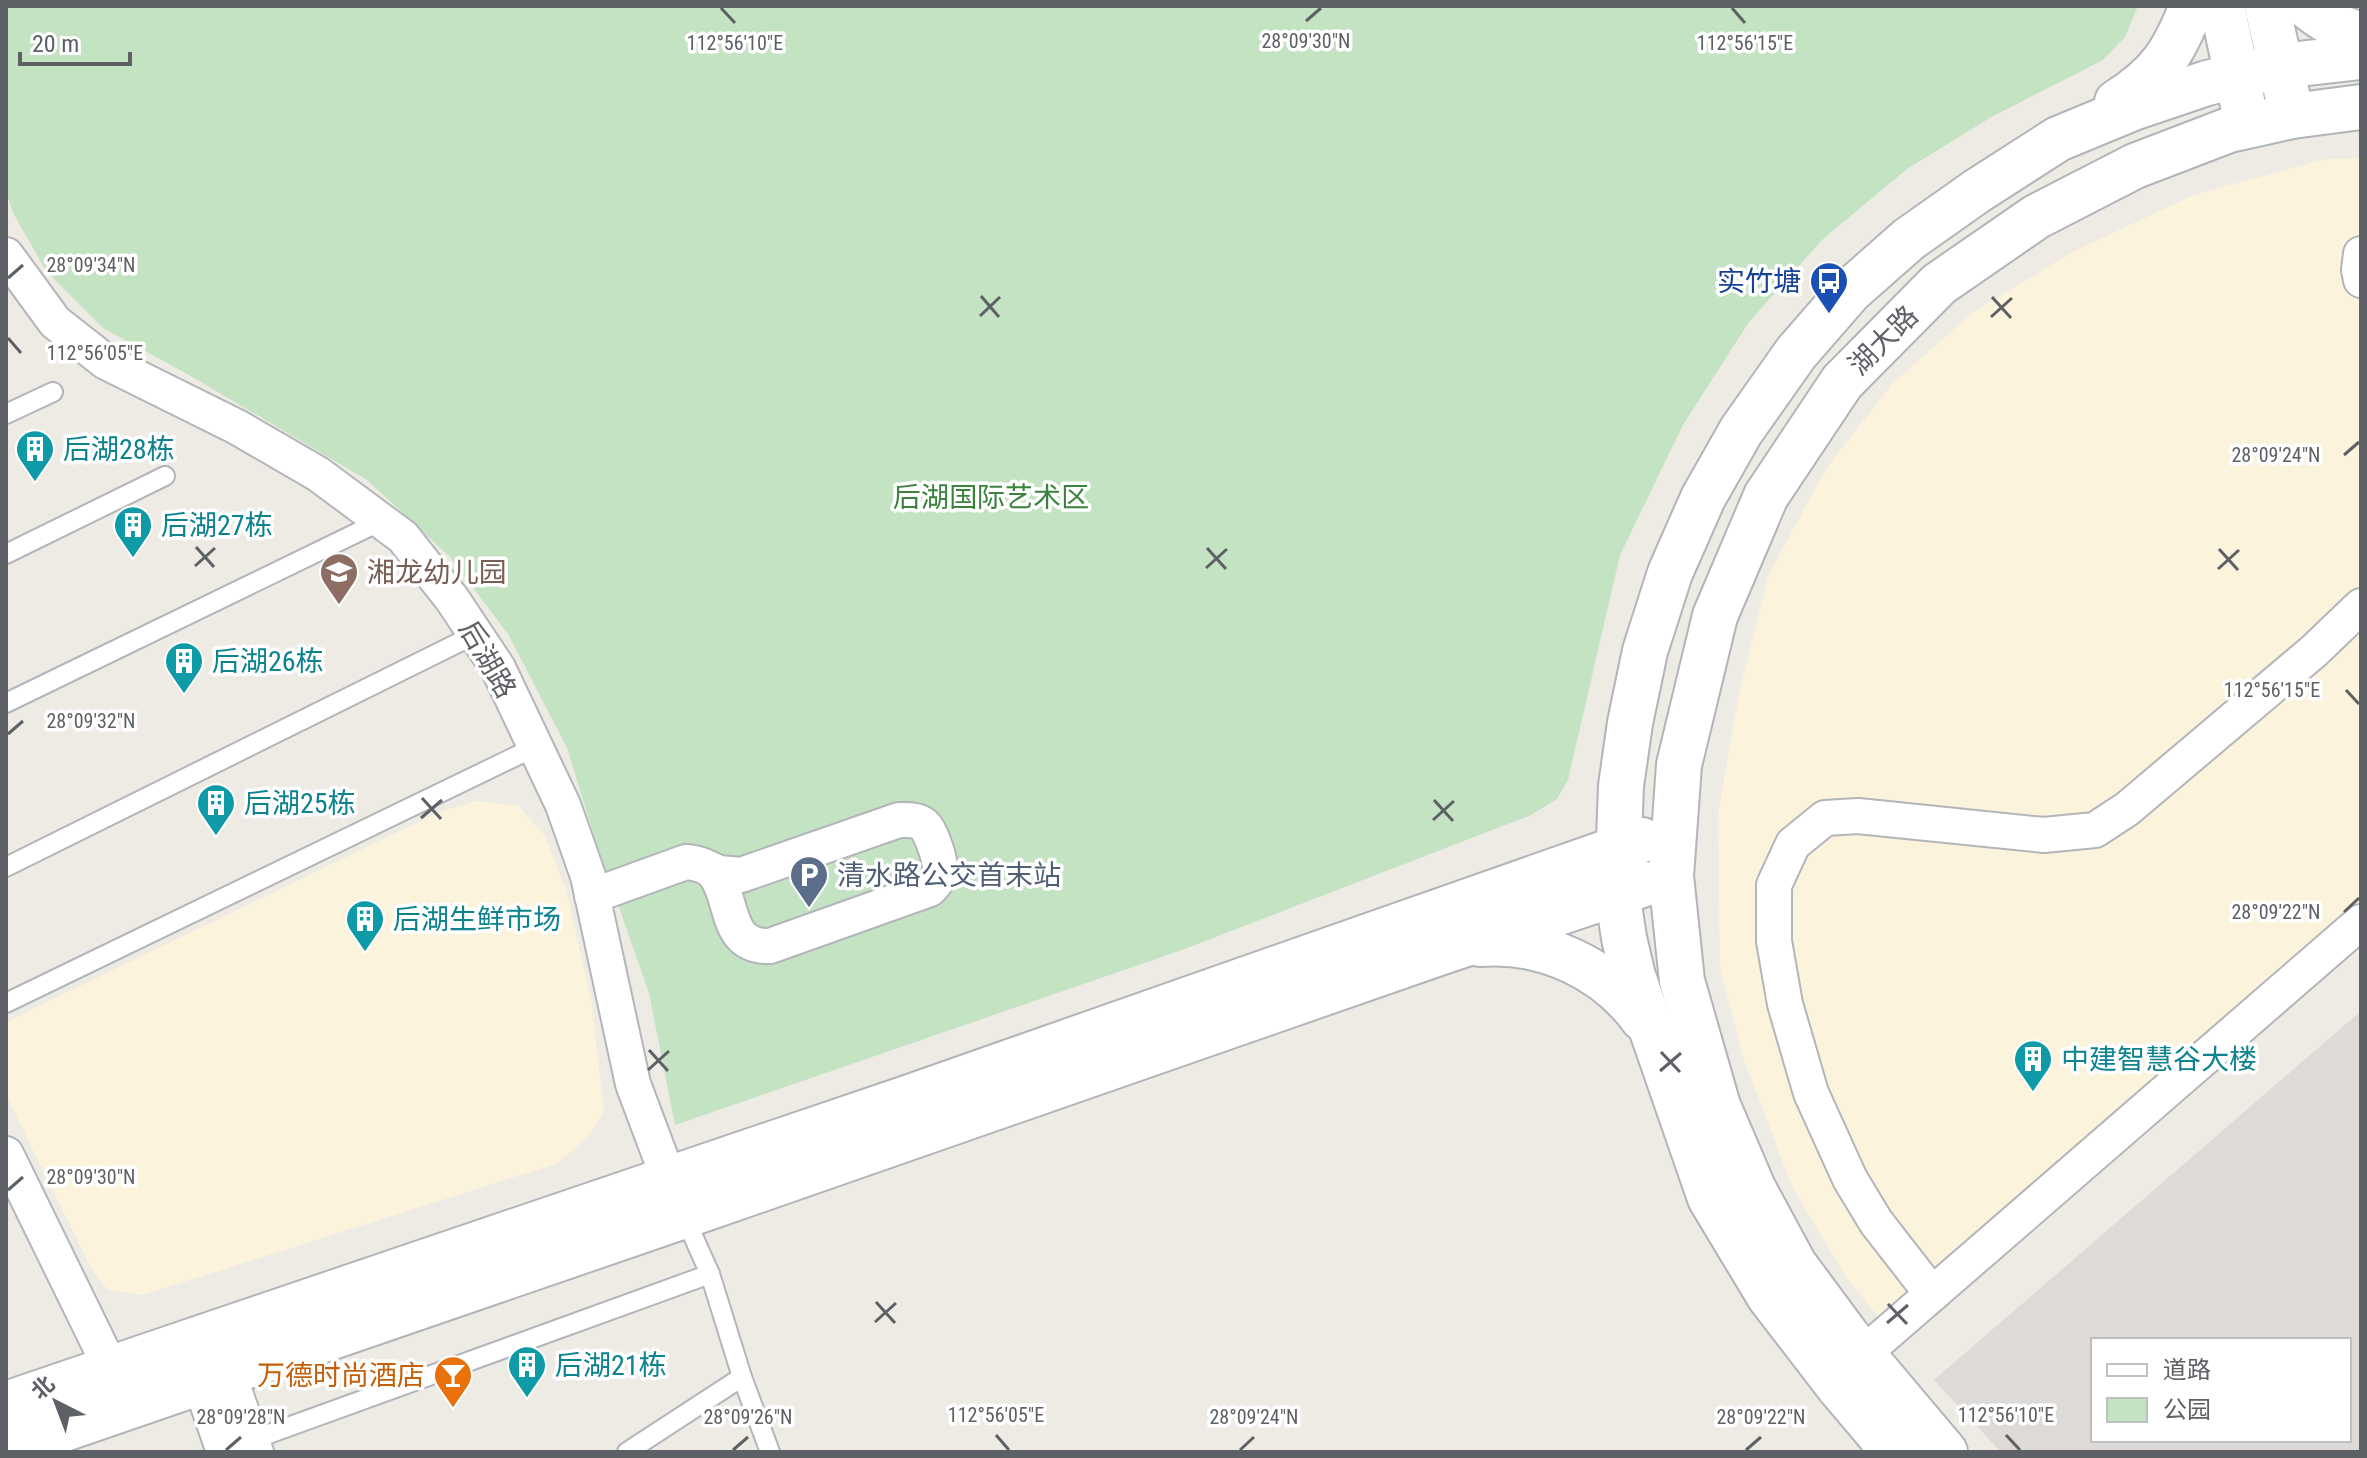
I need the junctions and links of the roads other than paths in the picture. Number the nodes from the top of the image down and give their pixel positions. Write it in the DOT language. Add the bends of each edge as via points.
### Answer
graph roads {
  1 [pos="2192,6"];
  2 [pos="2222,6"];
  3 [pos="2267,6"];
  4 [pos="2307,6"];
  5 [pos="2361,35"];
  6 [pos="2361,57"];
  7 [pos="2280,66"];
  8 [pos="2236,76"];
  9 [pos="2361,107"];
  10 [pos="2292,116"];
  11 [pos="2247,126"];
  12 [pos="2058,139"];
  13 [pos="2361,254"];
  14 [pos="6,255"];
  15 [pos="2361,280"];
  16 [pos="53,392"];
  17 [pos="6,414"];
  18 [pos="165,476"];
  19 [pos="381,521"];
  20 [pos="6,554"];
  21 [pos="2361,606"];
  22 [pos="476,634"];
  23 [pos="6,703"];
  24 [pos="535,747"];
  25 [pos="1621,786"];
  26 [pos="1674,829"];
  27 [pos="1618,848"];
  28 [pos="6,867"];
  29 [pos="708,868"];
  30 [pos="1671,876"];
  31 [pos="1538,877"];
  32 [pos="1617,892"];
  33 [pos="592,896"];
  34 [pos="2361,922"];
  35 [pos="1439,953"];
  36 [pos="6,1003"];
  37 [pos="1651,1029"];
  38 [pos="6,1154"];
  39 [pos="676,1198"];
  40 [pos="710,1274"];
  41 [pos="1932,1294"];
  42 [pos="1863,1354"];
  43 [pos="742,1377"];
  44 [pos="214,1378"];
  45 [pos="120,1388"];
  46 [pos="6,1404"];
  47 [pos="6,1449"];
  48 [pos="242,1449"];
  49 [pos="627,1452"];
  50 [pos="770,1452"];
  51 [pos="1894,1452"];
  52 [pos="1945,1452"];
  1 -- 12 [label="main road" via="2167,60 2147,82"];
  2 -- 8 [label="main road"];
  3 -- 7 [label="main road"];
  4 -- 5 [label="main road"];
  6 -- 7 [label="main road"];
  7 -- 8 [label="main road"];
  7 -- 10 [label="main road"];
  8 -- 11 [label="main road"];
  8 -- 12 [label="main road" via="2133,108"];
  9 -- 10 [label="main road, 湖大路"];
  10 -- 11 [label="main road, 湖大路"];
  11 -- 26 [label="main road, 湖大路" via="2135,166 2036,217 1939,284 1842,382 1766,496 1715,616 1679,765"];
  12 -- 25 [label="main road" via="1909,239 1850,291 1796,353 1741,431 1703,498 1670,573 1645,651"];
  13 -- 15 [label="street"];
  14 -- 19 [label="street, 后湖路" via="55,322 106,362 237,427 318,474"];
  16 -- 17 [label="lane"];
  18 -- 20 [label="lane"];
  19 -- 22 [label="street, 后湖路" via="403,537"];
  19 -- 23 [label="lane"];
  21 -- 41 [label="street" via="2127,809 2095,830 2044,835 1858,816 1825,818 1793,844 1774,885 1774,941 1785,1004 1811,1093 1856,1190"];
  22 -- 24 [label="street, 后湖路"];
  22 -- 28 [label="lane"];
  24 -- 33 [label="street, 后湖路" via="563,805"];
  24 -- 36 [label="lane"];
  25 -- 27 [label="main road"];
  25 -- 31 [label="main road" via="1608,827 1591,846"];
  26 -- 27 [label="main road"];
  26 -- 30 [label="main road, 湖大路"];
  27 -- 31 [label="main road"];
  27 -- 32 [label="main road"];
  29 -- 29 [label="street" via="740,935 758,947 930,889 941,870 929,831 913,820 899,820 741,875"];
  29 -- 33 [label="street" via="686,862"];
  30 -- 32 [label="main road"];
  30 -- 42 [label="main road, 湖大路" via="1682,981 1718,1106 1753,1188 1794,1264"];
  31 -- 39 [label="main road" via="922,1093"];
  32 -- 35 [label="main road"];
  32 -- 37 [label="main road" via="1630,963"];
  33 -- 39 [label="street, 后湖路" via="633,1084"];
  34 -- 41 [label="street"];
  35 -- 37 [label="main road" via="1511,944 1578,962 1604,978"];
  35 -- 39 [label="main road"];
  37 -- 51 [label="main road" via="1710,1198 1769,1296"];
  38 -- 45 [label="street"];
  39 -- 40 [label="lane"];
  39 -- 44 [label="main road"];
  39 -- 45 [label="main road"];
  40 -- 43 [label="lane"];
  40 -- 48 [label="lane"];
  41 -- 42 [label="street"];
  42 -- 52 [label="main road, 湖大路"];
  43 -- 49 [label="lane"];
  43 -- 50 [label="lane"];
  44 -- 45 [label="main road"];
  44 -- 48 [label="street"];
  45 -- 46 [label="main road"];
  45 -- 47 [label="main road"];
}
